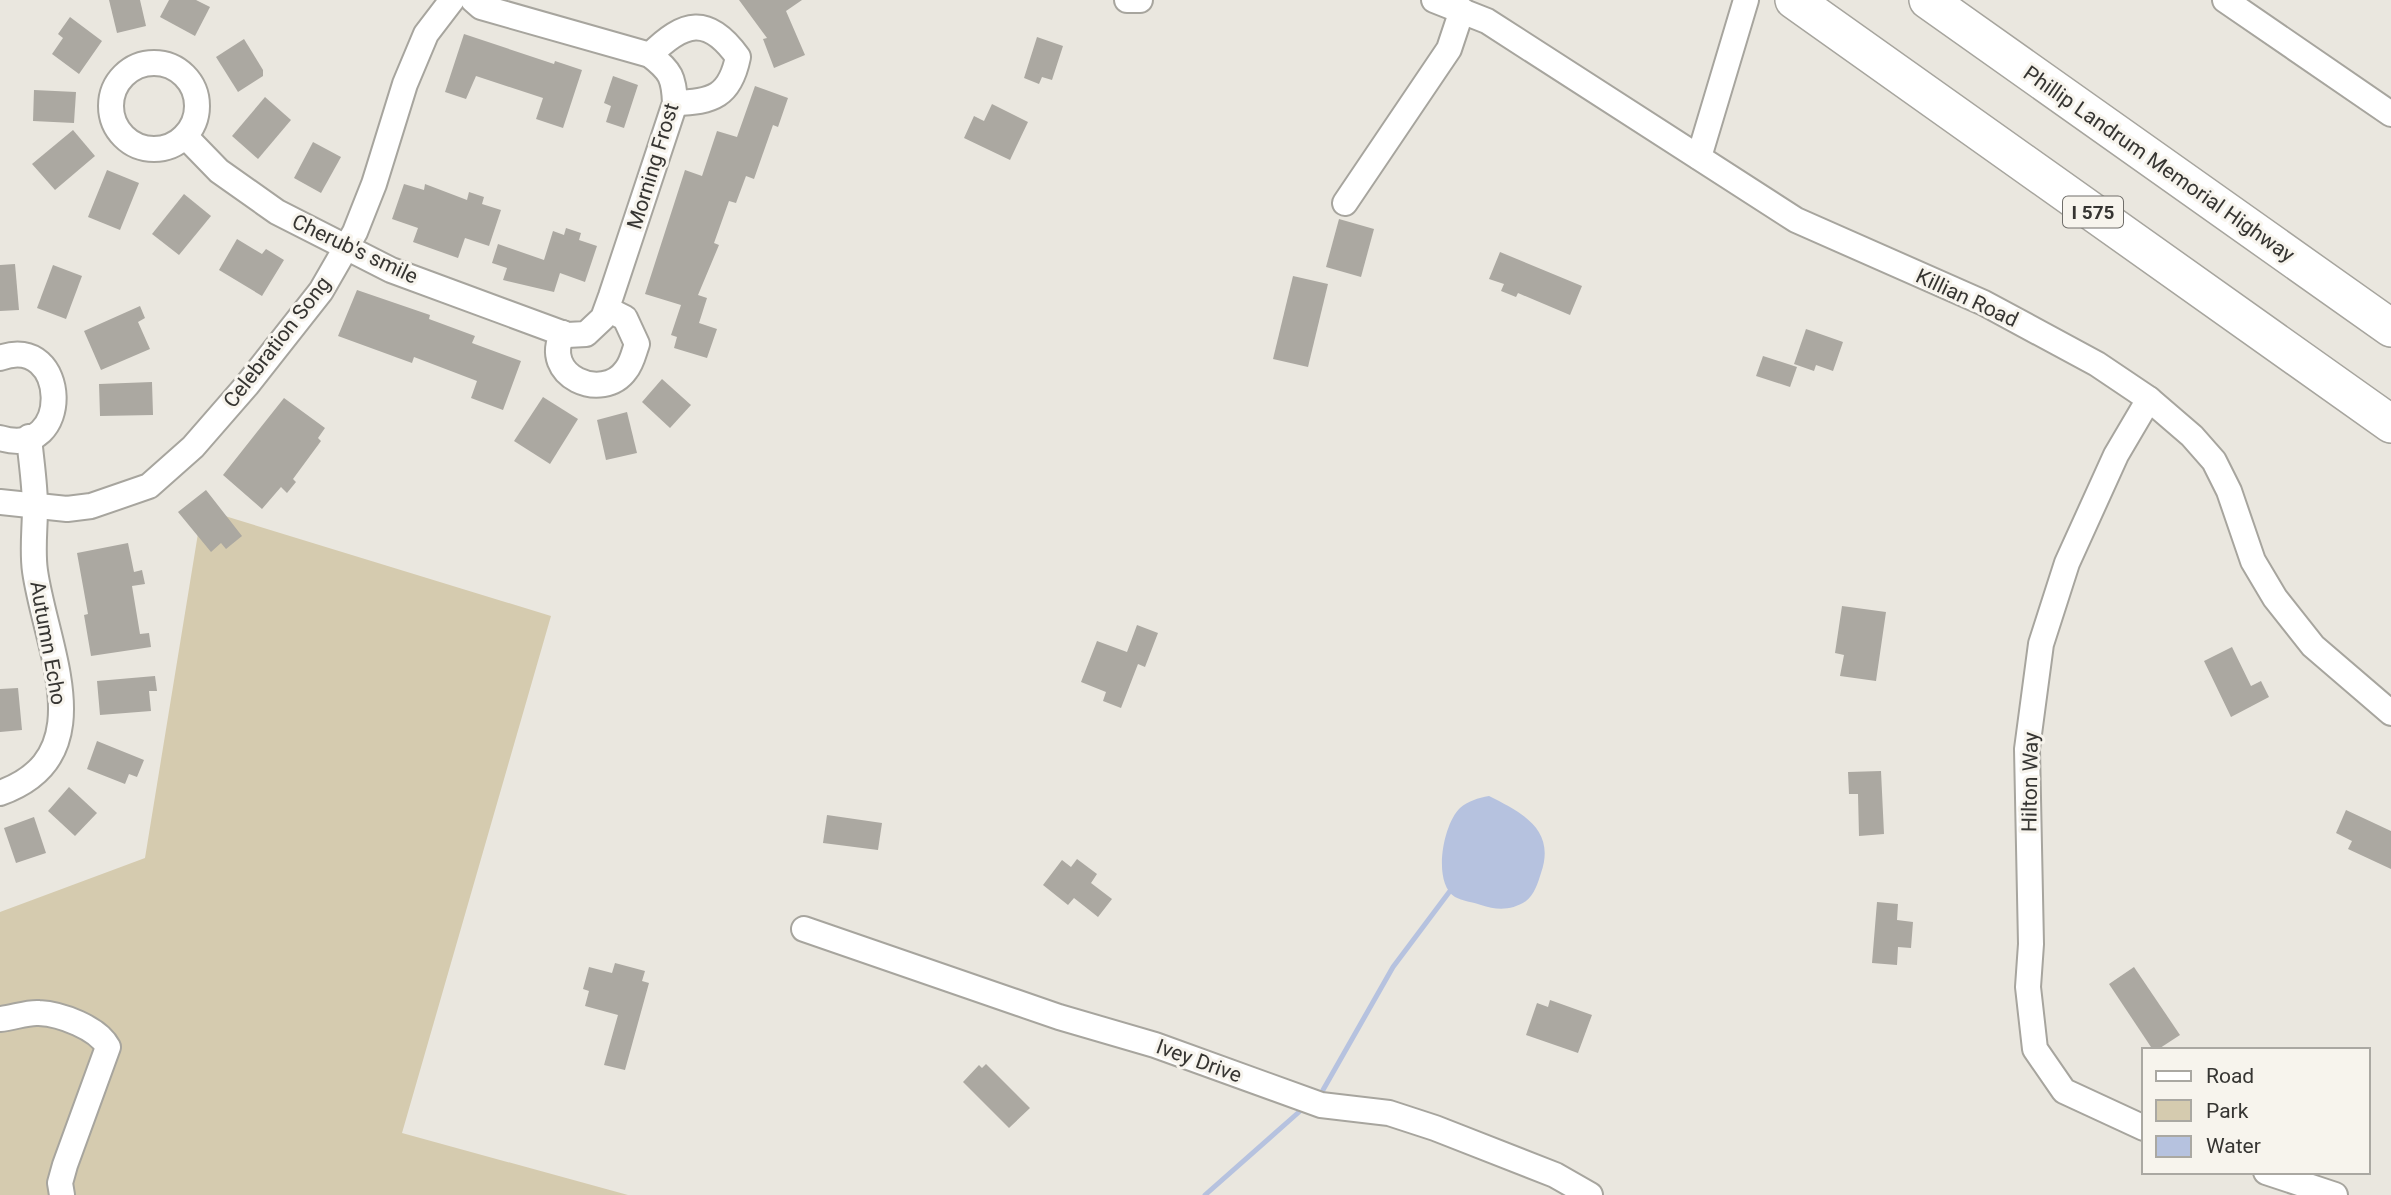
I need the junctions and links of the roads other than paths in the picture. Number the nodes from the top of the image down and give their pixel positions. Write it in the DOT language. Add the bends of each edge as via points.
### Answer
graph roads {
  1 [pos="452,0"];
  2 [pos="473,0"];
  3 [pos="1126,0"];
  4 [pos="1139,0"];
  5 [pos="1434,0"];
  6 [pos="1746,0"];
  7 [pos="1794,0"];
  8 [pos="1928,0"];
  9 [pos="2225,0"];
  10 [pos="1462,10"];
  11 [pos="650,55"];
  12 [pos="675,103"];
  13 [pos="2391,114"];
  14 [pos="185,136"];
  15 [pos="1699,157"];
  16 [pos="1345,203"];
  17 [pos="346,246"];
  18 [pos="607,309"];
  19 [pos="2391,328"];
  20 [pos="575,334"];
  21 [pos="0,358"];
  22 [pos="2148,399"];
  23 [pos="2391,424"];
  24 [pos="30,437"];
  25 [pos="0,438"];
  26 [pos="0,502"];
  27 [pos="35,505"];
  28 [pos="2391,713"];
  29 [pos="0,793"];
  30 [pos="804,929"];
  31 [pos="0,1019"];
  32 [pos="2142,1127"];
  33 [pos="2272,1174"];
  34 [pos="62,1195"];
  35 [pos="1590,1195"];
  36 [pos="2335,1195"];
  1 -- 17 [label="street, Celebration Song" via="426,34 374,184"];
  2 -- 11 [label="street" via="481,7"];
  3 -- 4 [label="street"];
  5 -- 10 [label="street, Killian Road"];
  6 -- 15 [label="street"];
  7 -- 23 [label="highway, I 575"];
  8 -- 19 [label="highway, Phillip Landrum Memorial Highway"];
  9 -- 13 [label="street"];
  10 -- 15 [label="street, Killian Road" via="1487,21"];
  10 -- 16 [label="street" via="1449,49"];
  11 -- 12 [label="street, Morning Frost" via="674,80"];
  11 -- 12 [label="street" via="683,28 698,28 723,36 738,57 733,81 711,99"];
  12 -- 18 [label="street, Morning Frost"];
  14 -- 17 [label="street, Cherub's smile" via="219,171 277,212"];
  15 -- 22 [label="street, Killian Road" via="1796,220 1983,303 2097,364"];
  17 -- 20 [label="street, Cherub's smile" via="391,270"];
  17 -- 27 [label="street, Celebration Song" via="321,291 247,385 193,447 149,486 90,506"];
  18 -- 20 [label="street, Morning Frost" via="596,328"];
  18 -- 20 [label="street" via="625,318 637,344 626,371 611,383 594,385 567,374 557,360 556,345"];
  21 -- 24 [label="street" via="23,356 50,375 56,391 55,408 48,423"];
  22 -- 28 [label="street, Killian Road" via="2214,461 2230,491 2253,561 2275,598 2313,646"];
  22 -- 32 [label="street, Hilton Way" via="2116,455 2067,563 2041,644 2027,749 2028,987 2035,1049 2064,1091"];
  24 -- 25 [label="street"];
  24 -- 27 [label="street, Autumn Echo"];
  26 -- 27 [label="street, Celebration Song"];
  27 -- 29 [label="street, Autumn Echo" via="35,571 61,695 60,726 57,747 44,766 21,785"];
  30 -- 35 [label="street, Ivey Drive" via="1321,1105 1389,1113 1435,1128 1555,1175"];
  31 -- 34 [label="street" via="55,1015 96,1034 108,1047 65,1165"];
  33 -- 36 [label="street"];
}
